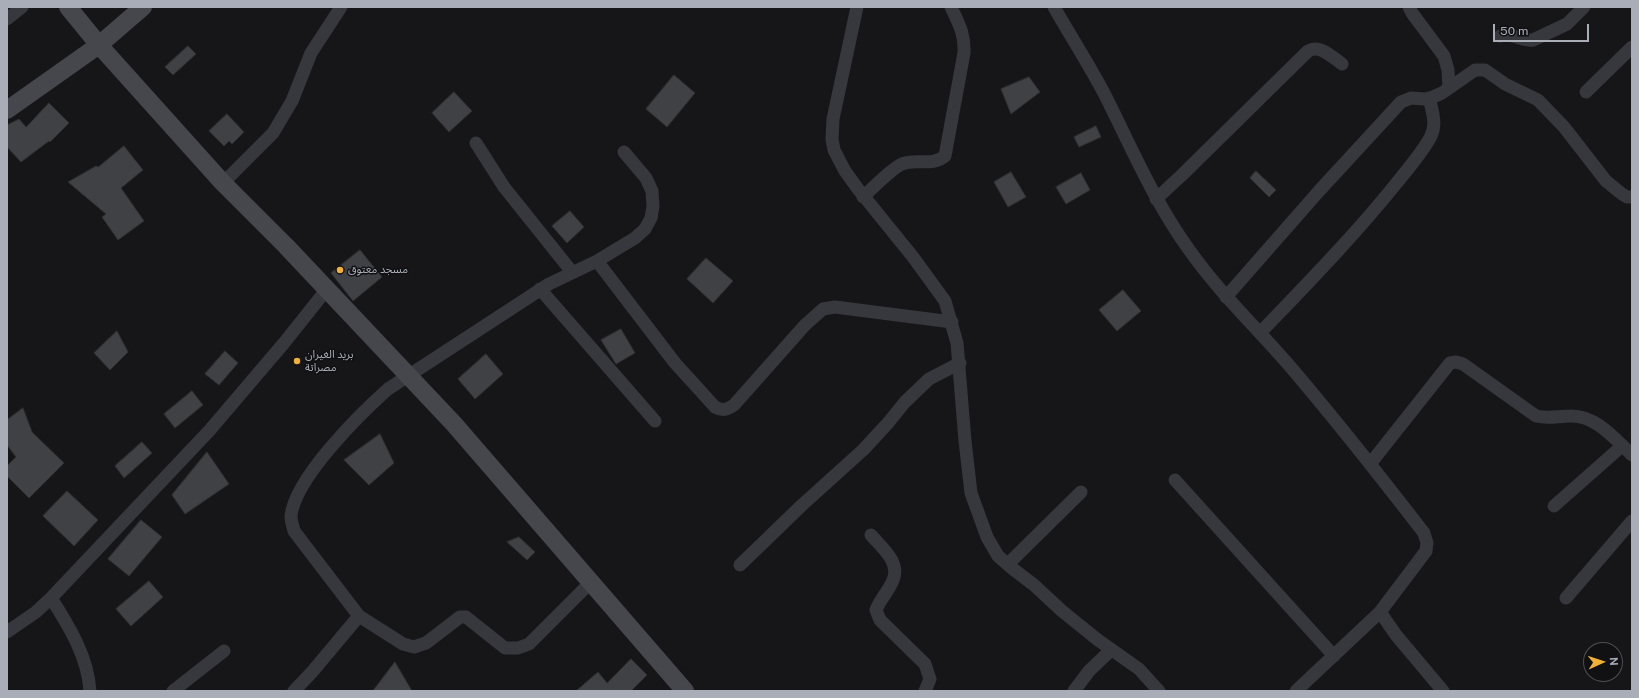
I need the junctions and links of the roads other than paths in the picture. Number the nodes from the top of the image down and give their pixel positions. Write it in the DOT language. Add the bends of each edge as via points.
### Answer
graph roads {
  1 [pos="22,7"];
  2 [pos="68,7"];
  3 [pos="143,7"];
  4 [pos="342,7"];
  5 [pos="857,7"];
  6 [pos="951,7"];
  7 [pos="1054,7"];
  8 [pos="1410,7"];
  9 [pos="1584,7"];
  10 [pos="7,20"];
  11 [pos="1500,36"];
  12 [pos="99,45"];
  13 [pos="1632,47"];
  14 [pos="1342,64"];
  15 [pos="1449,87"];
  16 [pos="1586,92"];
  17 [pos="1429,98"];
  18 [pos="7,110"];
  19 [pos="476,143"];
  20 [pos="624,152"];
  21 [pos="223,183"];
  22 [pos="864,197"];
  23 [pos="1632,197"];
  24 [pos="1156,199"];
  25 [pos="597,260"];
  26 [pos="572,272"];
  27 [pos="540,289"];
  28 [pos="327,290"];
  29 [pos="1226,297"];
  30 [pos="952,322"];
  31 [pos="1260,333"];
  32 [pos="960,363"];
  33 [pos="408,375"];
  34 [pos="655,421"];
  35 [pos="1622,446"];
  36 [pos="1632,455"];
  37 [pos="1370,464"];
  38 [pos="1175,480"];
  39 [pos="1081,492"];
  40 [pos="1554,506"];
  41 [pos="1632,521"];
  42 [pos="871,535"];
  43 [pos="1008,564"];
  44 [pos="740,565"];
  45 [pos="591,582"];
  46 [pos="51,598"];
  47 [pos="1566,598"];
  48 [pos="1380,612"];
  49 [pos="359,616"];
  50 [pos="7,632"];
  51 [pos="1111,650"];
  52 [pos="224,651"];
  53 [pos="1334,656"];
  54 [pos="90,691"];
  55 [pos="173,691"];
  56 [pos="294,691"];
  57 [pos="685,691"];
  58 [pos="925,691"];
  59 [pos="1074,691"];
  60 [pos="1159,691"];
  61 [pos="1296,691"];
  62 [pos="1443,691"];
  1 -- 10 [label="street"];
  2 -- 12 [label="street"];
  3 -- 12 [label="street"];
  4 -- 21 [label="street" via="311,53 292,101 273,133"];
  5 -- 22 [label="street" via="833,119 832,139 838,159"];
  6 -- 22 [label="street" via="961,28 964,53 945,156 936,161 900,164"];
  7 -- 24 [label="street" via="1105,95"];
  8 -- 15 [label="street" via="1444,56"];
  9 -- 11 [label="street" via="1567,24 1533,40 1511,34"];
  12 -- 18 [label="street"];
  12 -- 21 [label="street"];
  13 -- 16 [label="street"];
  14 -- 24 [label="street" via="1317,48 1308,51"];
  15 -- 17 [label="street"];
  15 -- 23 [label="street" via="1479,69 1533,97 1564,127 1606,181 1622,194"];
  17 -- 29 [label="street" via="1411,98 1401,102"];
  17 -- 31 [label="street" via="1434,126 1431,136 1411,165 1341,248"];
  19 -- 26 [label="street" via="504,187"];
  20 -- 25 [label="street" via="646,178 652,191 652,218 635,238"];
  21 -- 28 [label="street"];
  22 -- 30 [label="street" via="934,284 945,301"];
  24 -- 29 [label="street" via="1190,251"];
  25 -- 26 [label="street"];
  25 -- 30 [label="street" via="675,363 719,410 729,409 734,405 805,324 823,309 835,307"];
  26 -- 27 [label="street"];
  27 -- 33 [label="street"];
  27 -- 34 [label="street"];
  28 -- 33 [label="street"];
  28 -- 46 [label="street" via="209,431"];
  29 -- 31 [label="street"];
  30 -- 32 [label="street"];
  31 -- 37 [label="street"];
  32 -- 43 [label="street" via="971,493 987,537 998,556"];
  32 -- 44 [label="street" via="928,379 863,450"];
  33 -- 45 [label="street" via="490,464"];
  33 -- 49 [label="street" via="368,407 317,464 294,504 291,518 294,531"];
  35 -- 36 [label="street"];
  35 -- 37 [label="street" via="1603,429 1584,418 1536,416 1463,364 1456,362 1450,363"];
  35 -- 40 [label="street"];
  37 -- 48 [label="street" via="1424,533 1427,543 1426,551 1420,560"];
  38 -- 53 [label="street"];
  39 -- 43 [label="street"];
  41 -- 47 [label="street"];
  42 -- 58 [label="street" via="891,558 895,568 894,580 876,610 880,620 925,664 930,679"];
  43 -- 51 [label="street"];
  45 -- 49 [label="street" via="529,644 518,648 505,648 466,617 460,617 426,644 414,647 403,644"];
  45 -- 57 [label="street"];
  46 -- 50 [label="street" via="31,616"];
  46 -- 54 [label="street" via="74,638 86,668"];
  48 -- 53 [label="street"];
  48 -- 62 [label="street"];
  49 -- 56 [label="street"];
  51 -- 59 [label="street" via="1089,671"];
  51 -- 60 [label="street" via="1139,669"];
  52 -- 55 [label="street"];
  53 -- 61 [label="street"];
}
